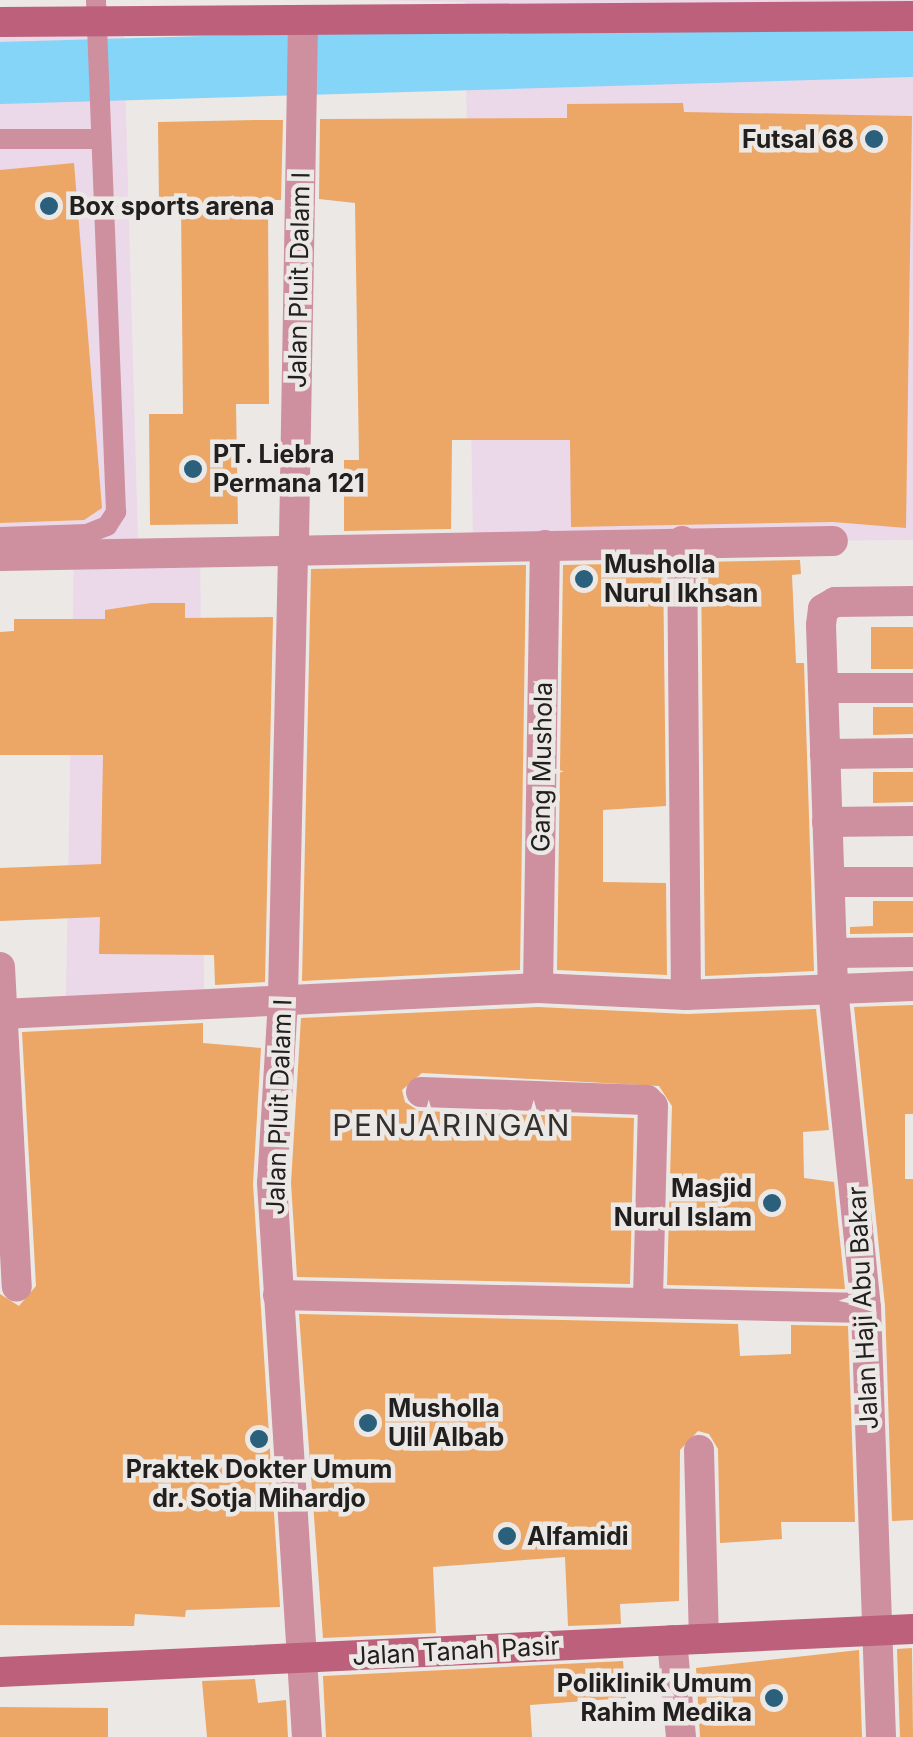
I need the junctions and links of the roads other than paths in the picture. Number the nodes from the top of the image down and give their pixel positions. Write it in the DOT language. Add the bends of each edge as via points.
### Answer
graph roads {
  1 [pos="506,9"];
  2 [pos="353,10"];
  3 [pos="38,11"];
  4 [pos="913,16"];
  5 [pos="0,22"];
  6 [pos="96,25"];
  7 [pos="302,30"];
  8 [pos="0,139"];
  9 [pos="99,139"];
  10 [pos="0,537"];
  11 [pos="682,540"];
  12 [pos="833,541"];
  13 [pos="545,545"];
  14 [pos="294,547"];
  15 [pos="0,556"];
  16 [pos="913,601"];
  17 [pos="824,688"];
  18 [pos="913,688"];
  19 [pos="913,753"];
  20 [pos="825,754"];
  21 [pos="913,821"];
  22 [pos="827,822"];
  23 [pos="830,882"];
  24 [pos="913,882"];
  25 [pos="913,952"];
  26 [pos="832,953"];
  27 [pos="0,967"];
  28 [pos="913,986"];
  29 [pos="833,987"];
  30 [pos="538,988"];
  31 [pos="686,995"];
  32 [pos="284,1000"];
  33 [pos="2,1014"];
  34 [pos="421,1092"];
  35 [pos="17,1287"];
  36 [pos="278,1295"];
  37 [pos="648,1298"];
  38 [pos="866,1308"];
  39 [pos="699,1450"];
  40 [pos="913,1629"];
  41 [pos="873,1631"];
  42 [pos="704,1639"];
  43 [pos="672,1640"];
  44 [pos="302,1658"];
  45 [pos="0,1672"];
  46 [pos="307,1737"];
  47 [pos="681,1737"];
  48 [pos="881,1737"];
  1 -- 2 [label="main road"];
  1 -- 4 [label="main road"];
  2 -- 7 [label="main road"];
  3 -- 5 [label="main road"];
  3 -- 6 [label="main road"];
  6 -- 7 [label="main road"];
  6 -- 9 [label="lane"];
  7 -- 14 [label="street, Jalan Pluit Dalam I"];
  8 -- 9 [label="lane"];
  9 -- 10 [label="lane" via="116,512 107,526 88,534"];
  11 -- 12 [label="street"];
  11 -- 13 [label="street"];
  11 -- 31 [label="street"];
  13 -- 14 [label="street"];
  13 -- 30 [label="street, Gang Mushola"];
  14 -- 15 [label="street"];
  14 -- 32 [label="street, Jalan Pluit Dalam I"];
  16 -- 17 [label="street, Jalan Haji Abu Bakar" via="835,602 824,608"];
  17 -- 18 [label="street"];
  17 -- 20 [label="street, Jalan Haji Abu Bakar"];
  19 -- 20 [label="street"];
  20 -- 22 [label="street, Jalan Haji Abu Bakar"];
  21 -- 22 [label="street"];
  22 -- 23 [label="street, Jalan Haji Abu Bakar"];
  23 -- 24 [label="street"];
  23 -- 26 [label="street, Jalan Haji Abu Bakar"];
  25 -- 26 [label="street"];
  26 -- 29 [label="street, Jalan Haji Abu Bakar"];
  27 -- 33 [label="street"];
  28 -- 29 [label="street"];
  29 -- 31 [label="street"];
  29 -- 38 [label="street, Jalan Haji Abu Bakar"];
  30 -- 31 [label="street"];
  30 -- 32 [label="street"];
  32 -- 33 [label="street"];
  32 -- 36 [label="street, Jalan Pluit Dalam I" via="272,1183"];
  33 -- 35 [label="street"];
  34 -- 37 [label="street" via="647,1100 654,1106"];
  36 -- 37 [label="street"];
  36 -- 44 [label="street, Jalan Pluit Dalam I"];
  37 -- 38 [label="street"];
  38 -- 41 [label="street, Jalan Haji Abu Bakar"];
  39 -- 42 [label="street"];
  40 -- 41 [label="main road, Jalan Tanah Pasir"];
  41 -- 42 [label="main road, Jalan Tanah Pasir"];
  41 -- 48 [label="street, Jalan Haji Abu Bakar"];
  42 -- 43 [label="main road, Jalan Tanah Pasir"];
  43 -- 44 [label="main road, Jalan Tanah Pasir"];
  43 -- 47 [label="street"];
  44 -- 45 [label="main road, Jalan Tanah Pasir"];
  44 -- 46 [label="street, Jalan Pluit Dalam I"];
}
